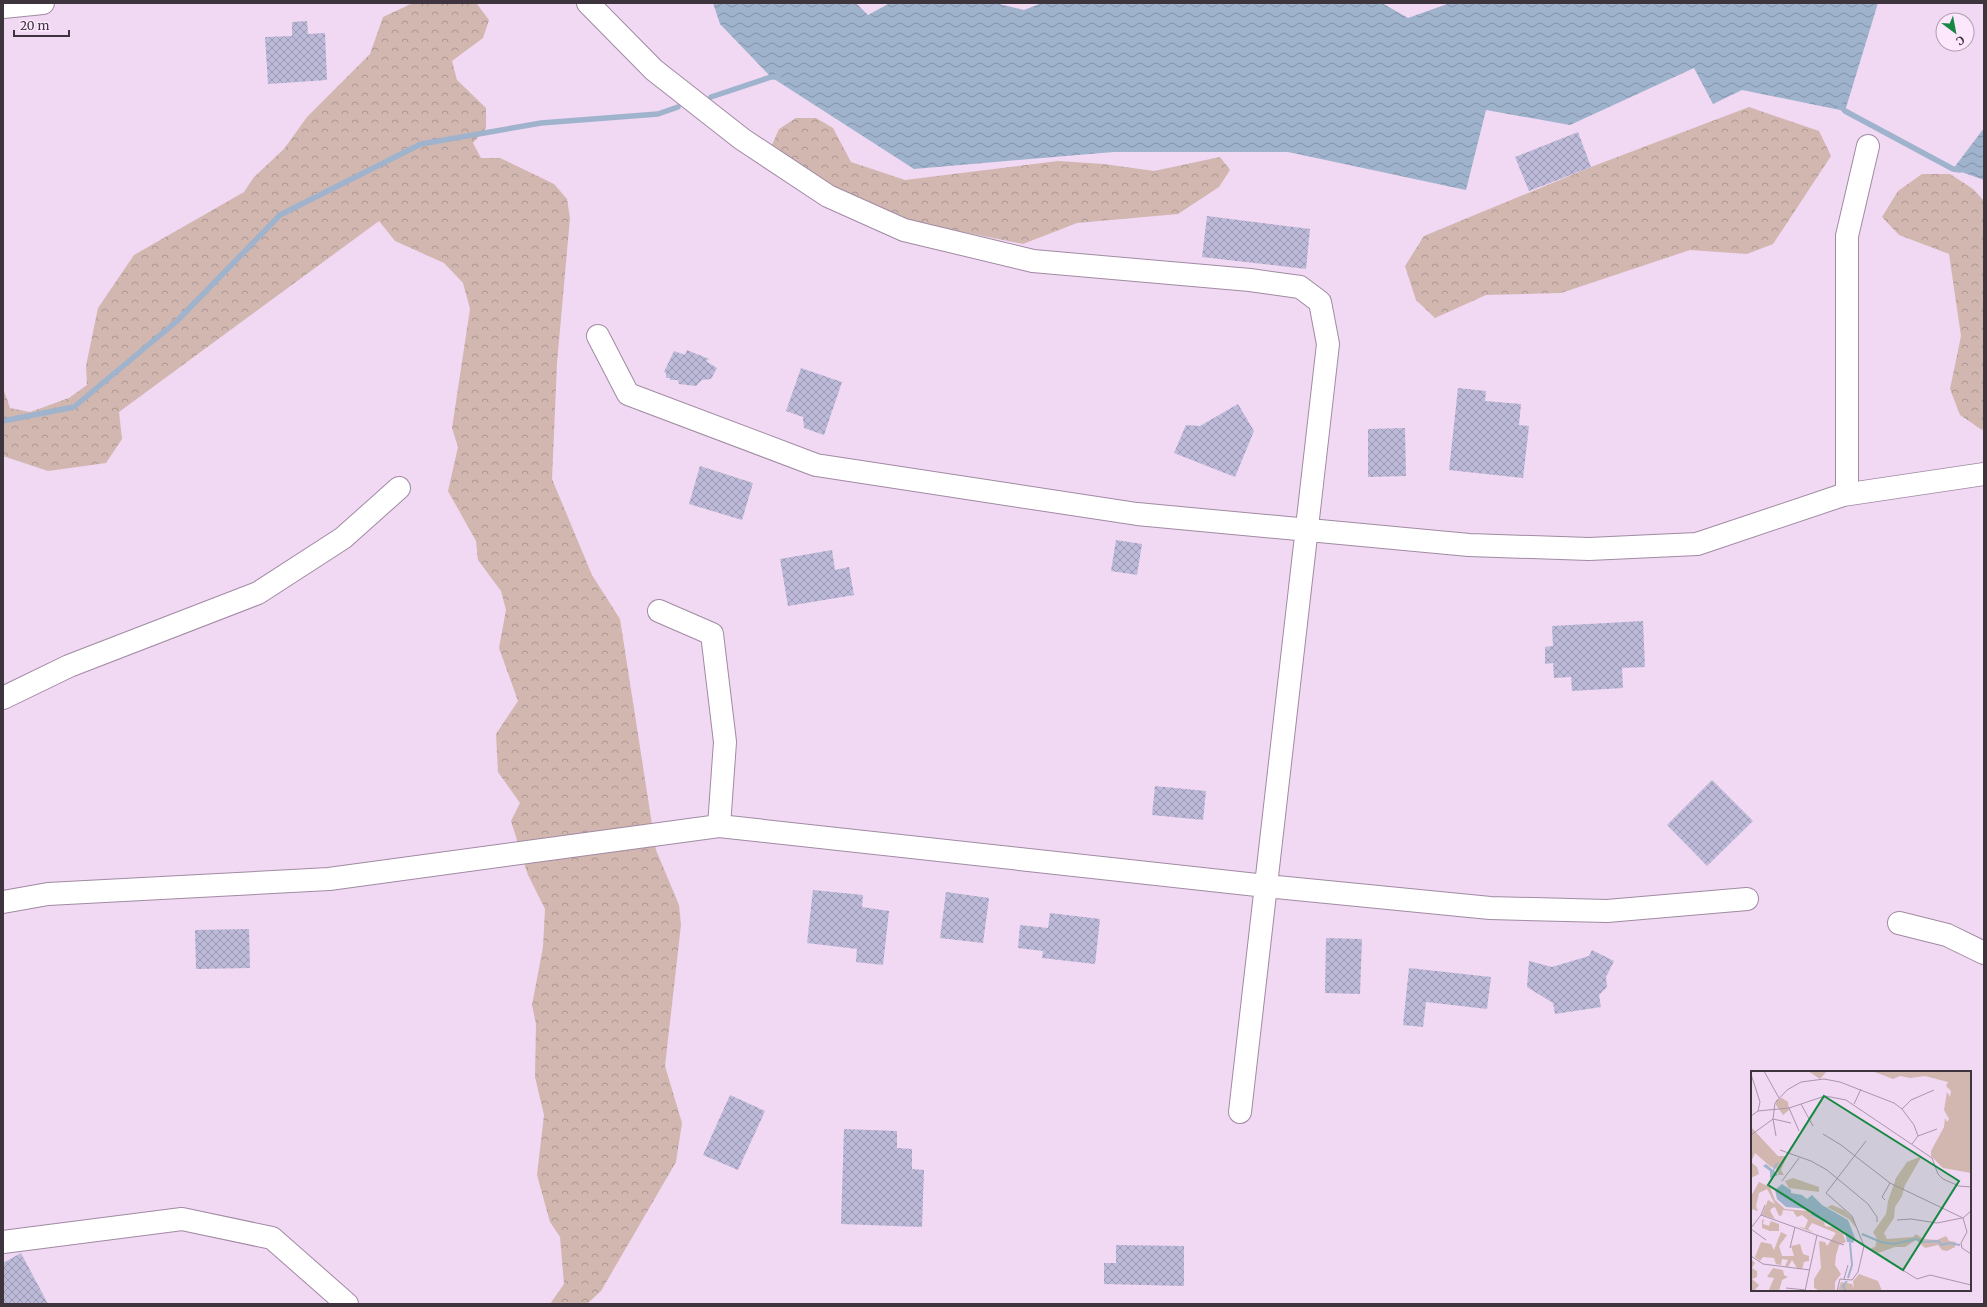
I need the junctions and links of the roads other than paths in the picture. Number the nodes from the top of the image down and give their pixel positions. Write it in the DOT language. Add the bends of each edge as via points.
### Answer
graph roads {
  1 [pos="43,3"];
  2 [pos="588,3"];
  3 [pos="3,7"];
  4 [pos="1868,146"];
  5 [pos="598,336"];
  6 [pos="1984,474"];
  7 [pos="399,488"];
  8 [pos="1847,494"];
  9 [pos="1307,530"];
  10 [pos="659,612"];
  11 [pos="3,698"];
  12 [pos="719,826"];
  13 [pos="1266,886"];
  14 [pos="1747,899"];
  15 [pos="3,902"];
  16 [pos="1899,923"];
  17 [pos="1984,953"];
  18 [pos="1240,1112"];
  19 [pos="3,1242"];
  20 [pos="347,1304"];
  1 -- 3 [label="street"];
  2 -- 9 [label="street" via="654,70 742,139 828,196 904,230 1033,261 1250,280 1300,288 1320,302 1328,344"];
  4 -- 8 [label="street" via="1847,236"];
  5 -- 9 [label="street" via="628,394 816,465 1137,514"];
  6 -- 8 [label="street"];
  7 -- 11 [label="street" via="343,538 258,593 69,666"];
  8 -- 9 [label="street" via="1697,544 1589,549 1469,544"];
  9 -- 13 [label="street"];
  10 -- 12 [label="street" via="712,634 725,742"];
  12 -- 13 [label="street"];
  12 -- 15 [label="street" via="329,879 48,894"];
  13 -- 14 [label="street" via="1490,908 1607,911"];
  13 -- 18 [label="street"];
  16 -- 17 [label="street" via="1947,935"];
  19 -- 20 [label="street" via="182,1219 272,1238"];
}
